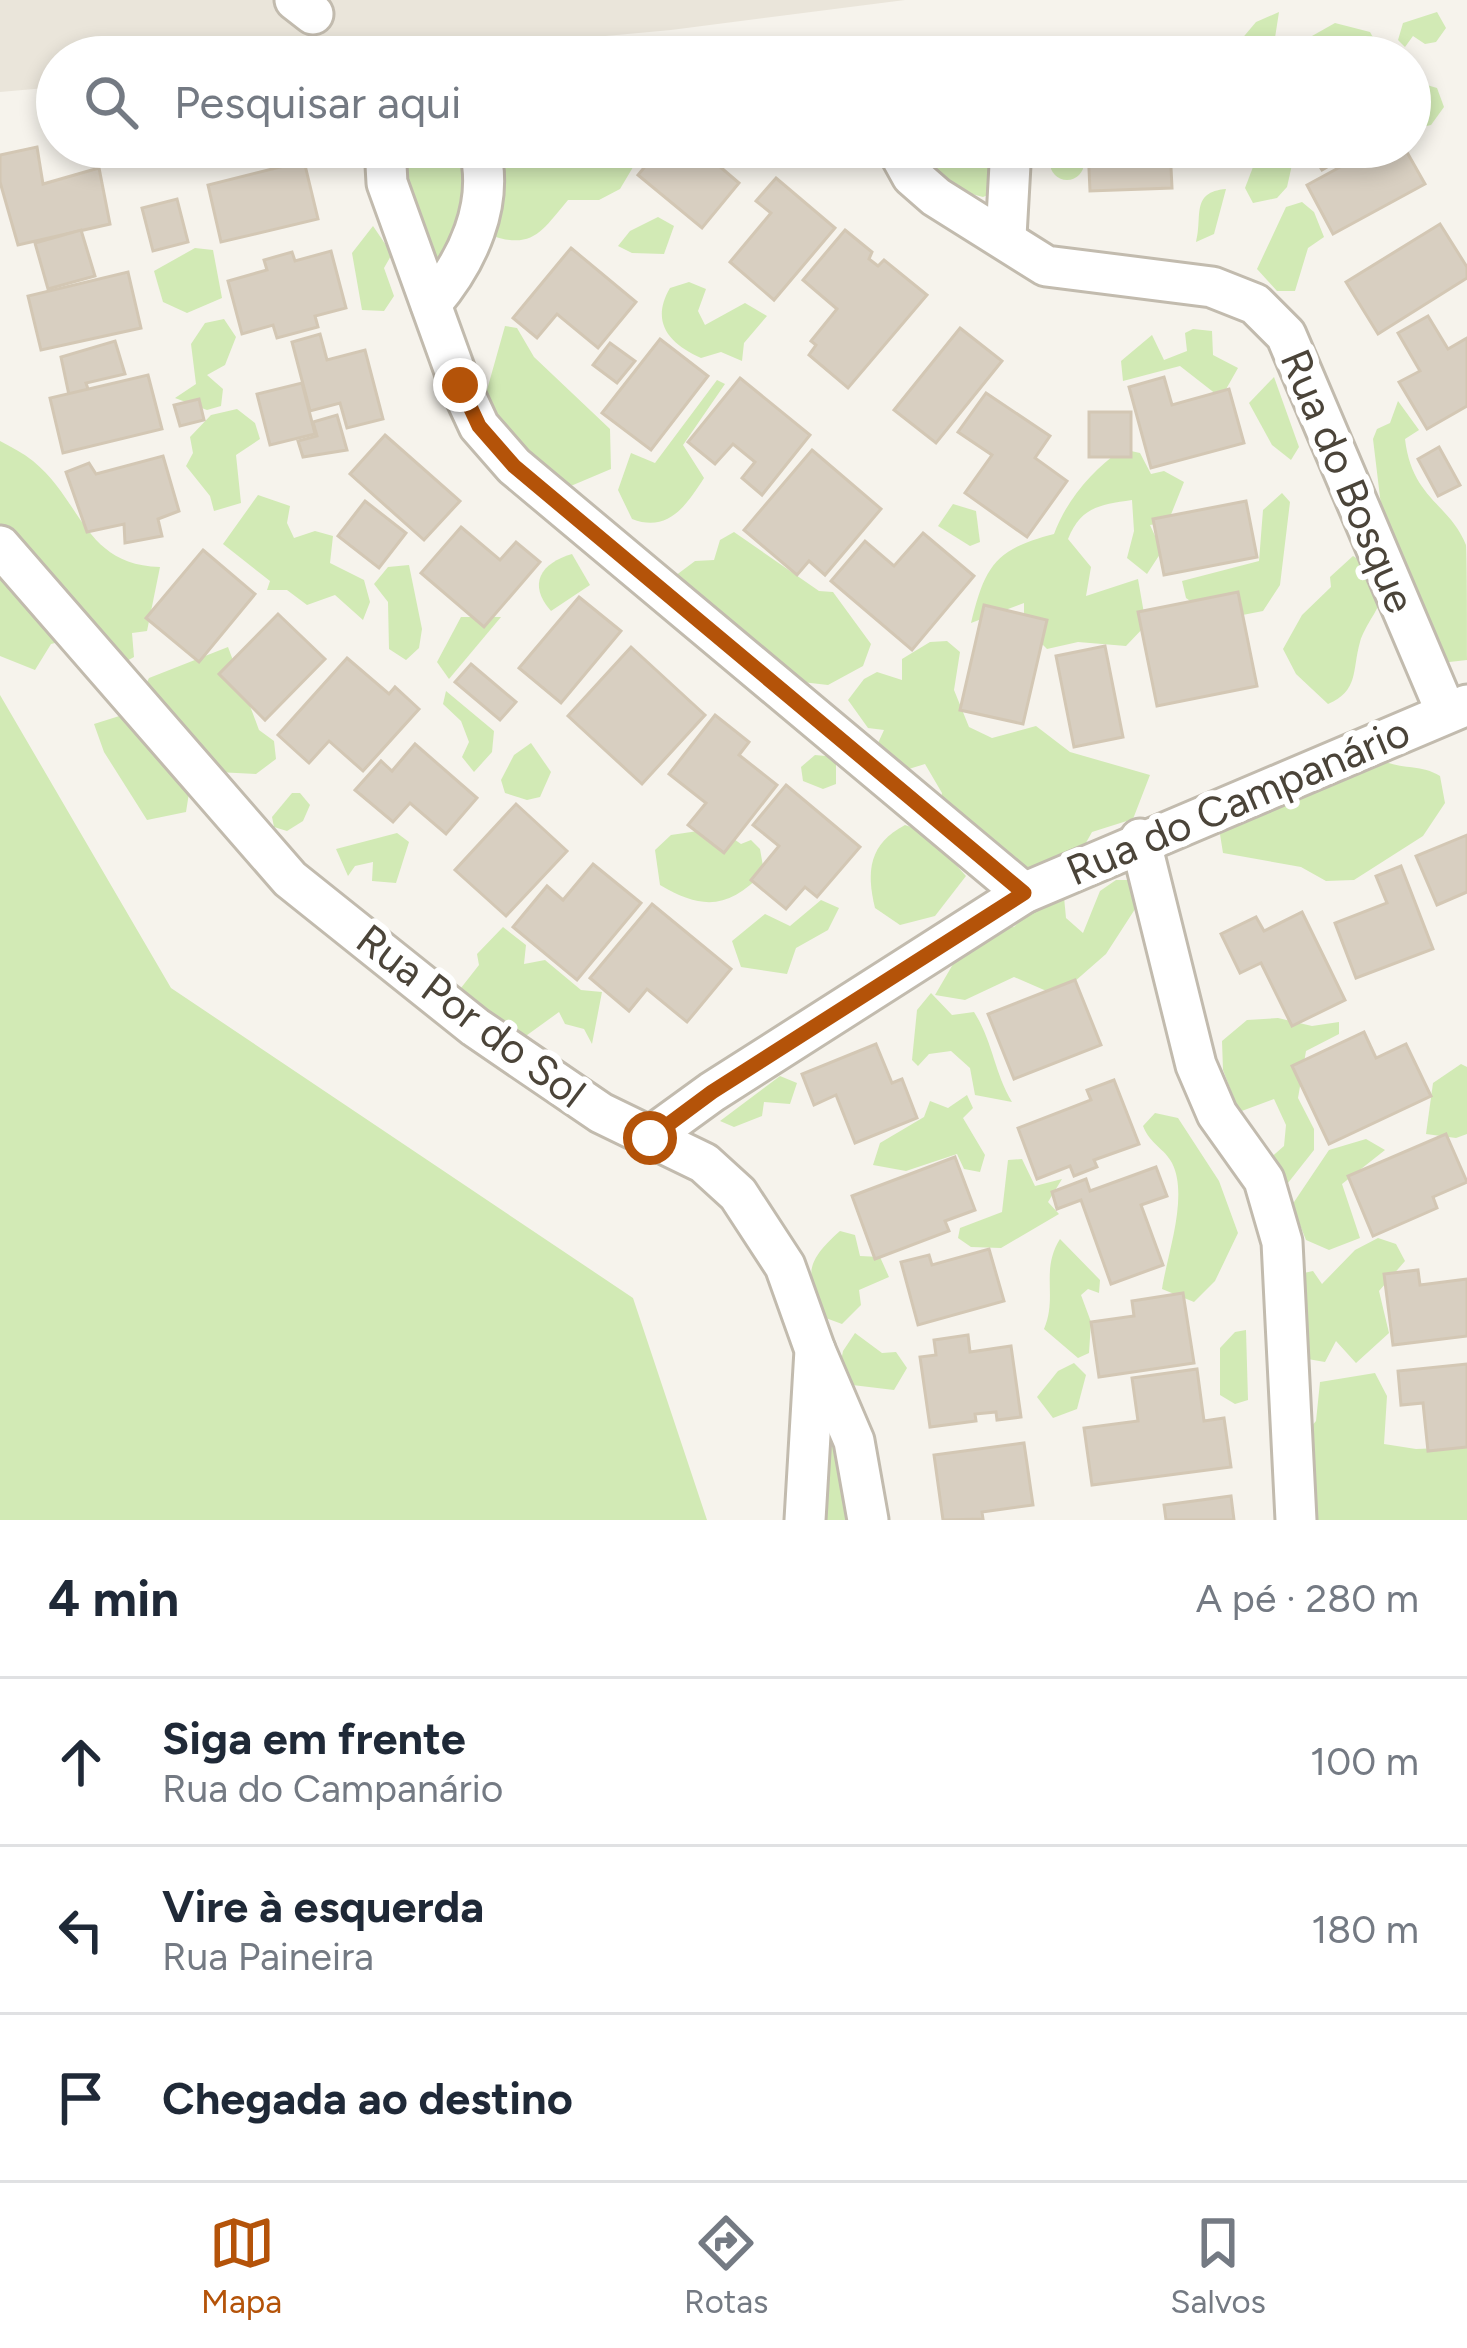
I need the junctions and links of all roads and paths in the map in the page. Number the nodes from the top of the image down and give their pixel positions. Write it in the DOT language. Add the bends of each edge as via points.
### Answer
graph roads {
  1 [pos="386,168"];
  2 [pos="480,168"];
  3 [pos="908,168"];
  4 [pos="1010,168"];
  5 [pos="1006,236"];
  6 [pos="430,304"];
  7 [pos="0,546"];
  8 [pos="1457,708"];
  9 [pos="1140,839"];
  10 [pos="1024,893"];
  11 [pos="650,1138"];
  12 [pos="814,1350"];
  13 [pos="805,1520"];
  14 [pos="868,1520"];
  15 [pos="1296,1520"];
  1 -- 6 [label="street"];
  2 -- 6 [label="street" via="482,201 469,247"];
  3 -- 5 [label="street, Rua do Bosque" via="936,197"];
  4 -- 5 [label="street"];
  5 -- 8 [label="street, Rua do Bosque" via="1062,270 1212,287 1255,304 1286,335"];
  6 -- 10 [label="street" via="479,426 514,466"];
  7 -- 11 [label="street, Rua Por do Sol" via="290,879 475,1027"];
  8 -- 9 [label="street, Rua do Campanário"];
  9 -- 10 [label="street, Rua do Campanário"];
  9 -- 15 [label="street" via="1196,1065 1217,1114 1264,1180 1282,1242"];
  10 -- 11 [label="street, Rua do Campanário"];
  11 -- 12 [label="street, Rua Por do Sol" via="704,1163 738,1194 784,1265"];
  12 -- 13 [label="street, Rua Por do Sol"];
  12 -- 14 [label="street" via="848,1423"];
}
